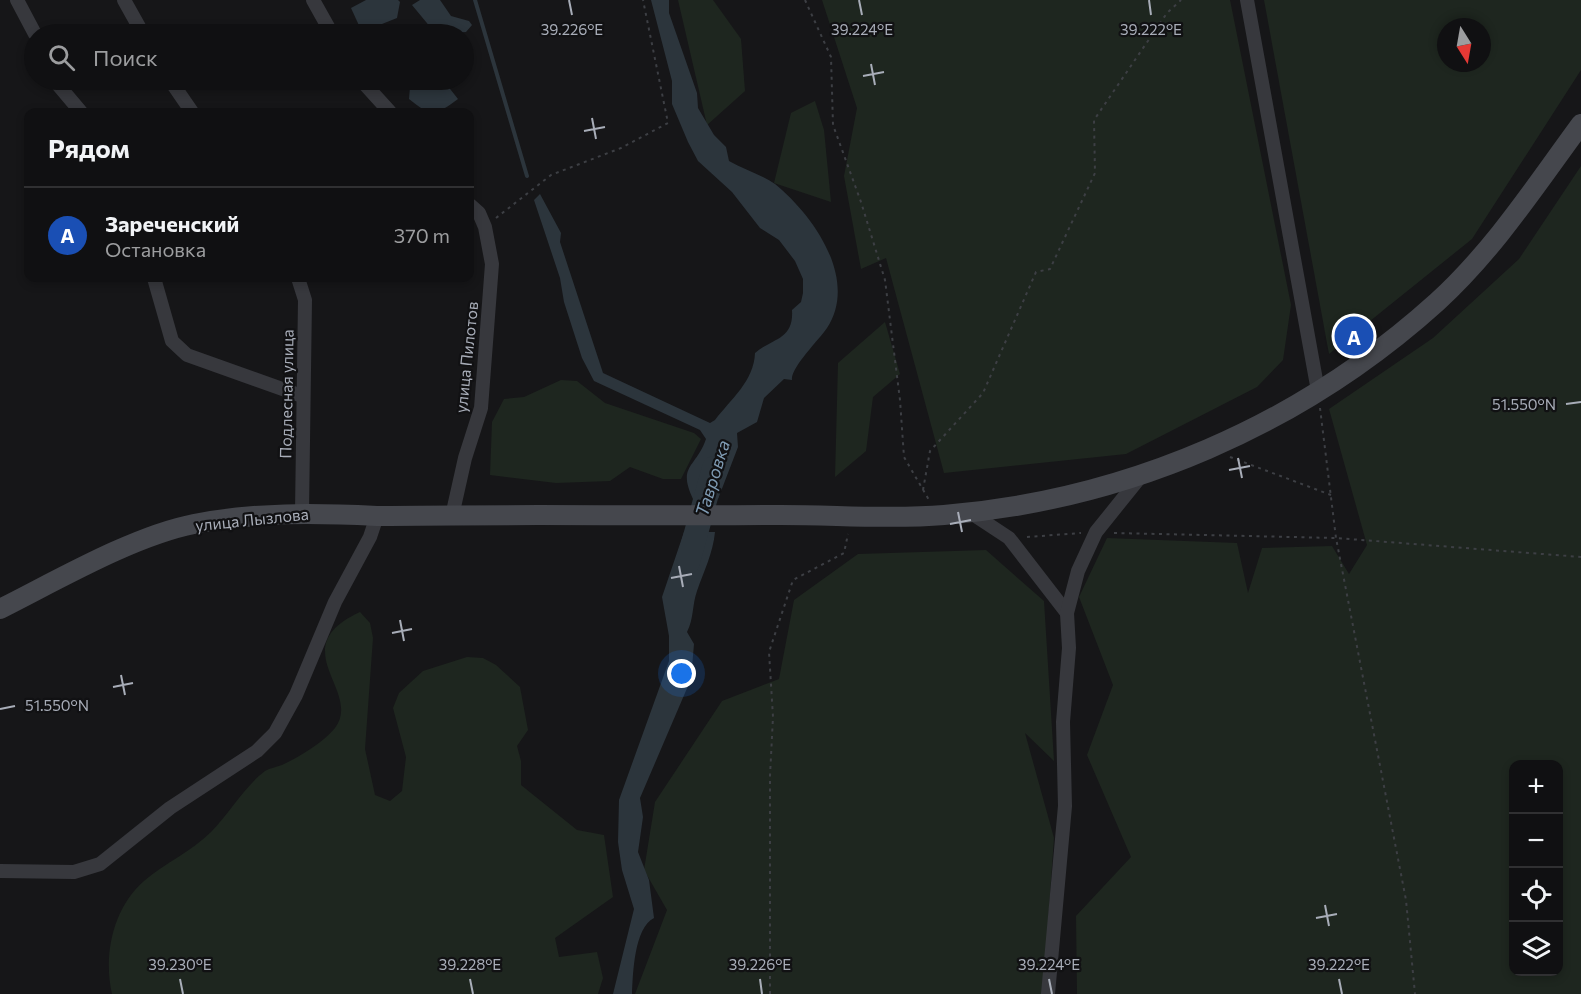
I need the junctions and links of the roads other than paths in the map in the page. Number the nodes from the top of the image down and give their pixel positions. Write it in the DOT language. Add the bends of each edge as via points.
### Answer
graph roads {
  1 [pos="17,0"];
  2 [pos="124,0"];
  3 [pos="313,0"];
  4 [pos="1247,0"];
  5 [pos="30,24"];
  6 [pos="137,24"];
  7 [pos="326,24"];
  8 [pos="62,90"];
  9 [pos="177,90"];
  10 [pos="370,90"];
  11 [pos="78,108"];
  12 [pos="189,108"];
  13 [pos="386,108"];
  14 [pos="1581,124"];
  15 [pos="474,209"];
  16 [pos="155,282"];
  17 [pos="299,282"];
  18 [pos="1318,391"];
  19 [pos="302,396"];
  20 [pos="1141,476"];
  21 [pos="302,512"];
  22 [pos="971,513"];
  23 [pos="377,516"];
  24 [pos="452,516"];
  25 [pos="0,609"];
  26 [pos="1067,613"];
  27 [pos="0,871"];
  28 [pos="1048,994"];
  1 -- 5 [label="street"];
  2 -- 6 [label="street"];
  3 -- 7 [label="street"];
  4 -- 18 [label="street"];
  8 -- 11 [label="street"];
  9 -- 12 [label="street"];
  10 -- 13 [label="street"];
  14 -- 18 [label="street, улица Лызлова" via="1500,235 1437,302"];
  15 -- 24 [label="street, улица Пилотов" via="485,227 492,264 481,408"];
  16 -- 19 [label="street" via="172,341 187,355"];
  17 -- 19 [label="street, Подлесная улица" via="305,300"];
  18 -- 20 [label="street, улица Лызлова" via="1211,450"];
  19 -- 21 [label="street, Подлесная улица"];
  20 -- 22 [label="street, улица Лызлова" via="1060,498"];
  20 -- 26 [label="street" via="1096,532 1078,571"];
  21 -- 23 [label="street, улица Лызлова"];
  21 -- 25 [label="street, улица Лызлова" via="192,524 103,558"];
  22 -- 24 [label="street, улица Лызлова"];
  22 -- 26 [label="street" via="1009,538"];
  23 -- 24 [label="street, улица Лызлова"];
  23 -- 27 [label="street" via="296,695 275,734 257,751 170,808 100,864 74,872"];
  26 -- 28 [label="street" via="1065,806"];
}
